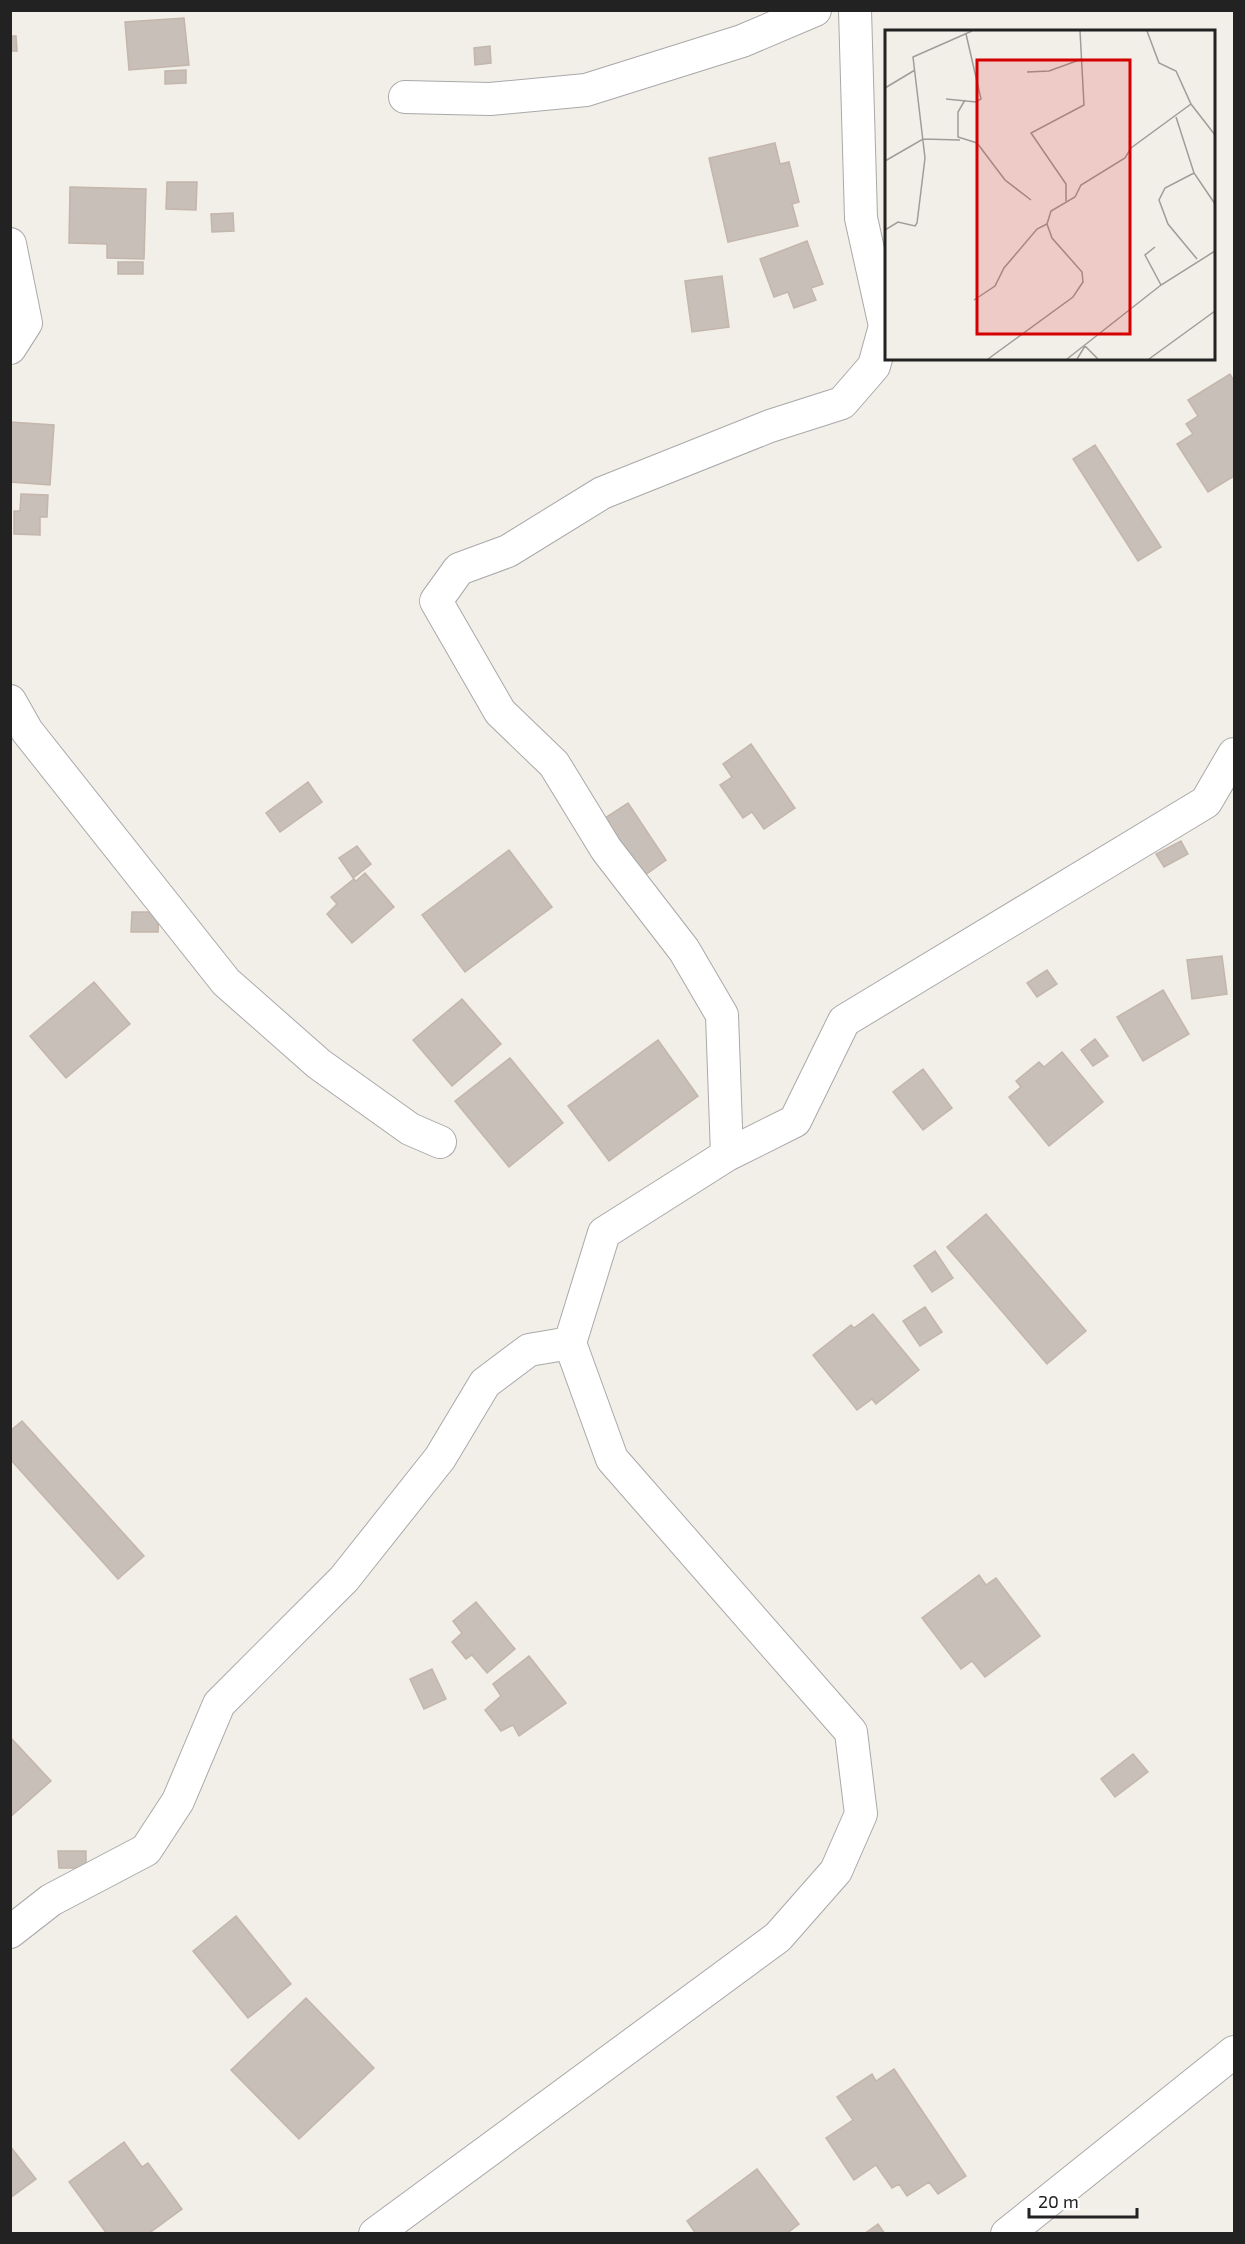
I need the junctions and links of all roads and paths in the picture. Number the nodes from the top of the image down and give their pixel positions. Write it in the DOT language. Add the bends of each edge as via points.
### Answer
graph roads {
  1 [pos="815,10"];
  2 [pos="855,10"];
  3 [pos="405,97"];
  4 [pos="10,244"];
  5 [pos="10,348"];
  6 [pos="10,701"];
  7 [pos="1234,754"];
  8 [pos="440,1142"];
  9 [pos="727,1155"];
  10 [pos="570,1343"];
  11 [pos="10,1932"];
  12 [pos="1234,2052"];
  13 [pos="375,2234"];
  14 [pos="1006,2234"];
  1 -- 3 [label="street" via="742,41 586,90 490,99"];
  2 -- 9 [label="street" via="861,218 885,326 874,366 842,404 770,426 602,493 508,551 459,569 436,602 500,712 554,764 606,849 684,950 722,1015"];
  4 -- 5 [label="street" via="26,323"];
  6 -- 8 [label="street" via="27,731 226,982 319,1064 410,1129"];
  7 -- 9 [label="street" via="1206,802 844,1021 795,1121"];
  9 -- 10 [label="street" via="604,1233"];
  10 -- 11 [label="street" via="530,1350 485,1383 440,1458 344,1579 219,1704 178,1801 146,1850 51,1900"];
  10 -- 13 [label="street" via="612,1459 851,1732 861,1814 836,1871 778,1937"];
  12 -- 14 [label="street"];
}
